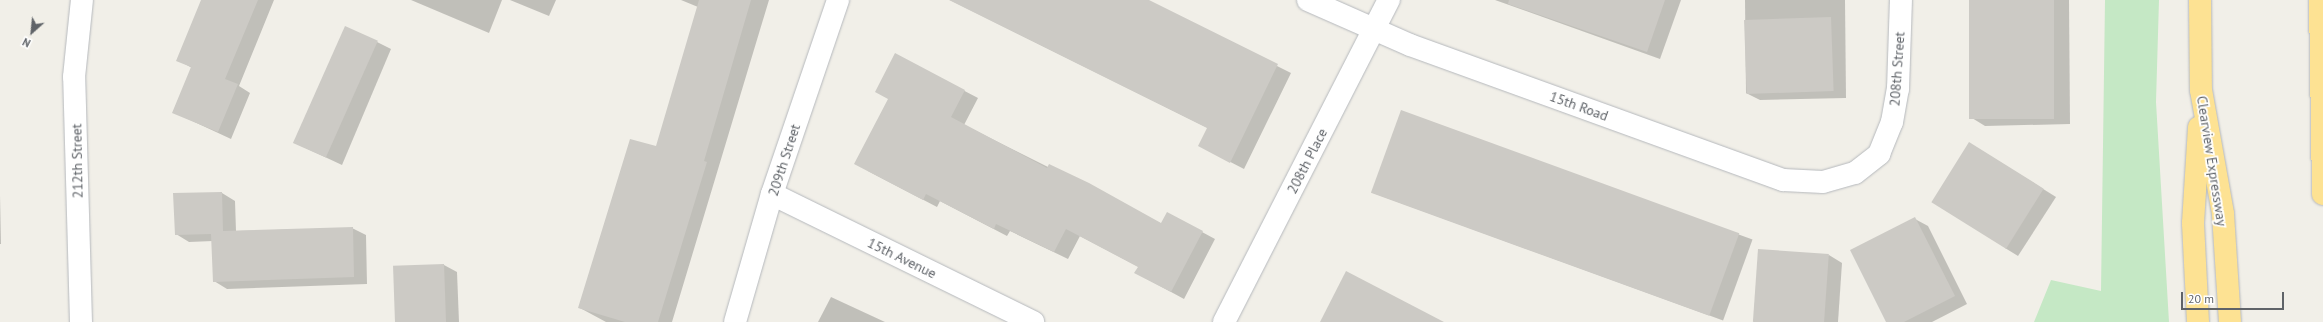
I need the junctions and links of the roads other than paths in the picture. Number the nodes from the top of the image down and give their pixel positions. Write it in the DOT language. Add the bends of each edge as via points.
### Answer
graph roads {
  1 [pos="82,0"];
  2 [pos="838,0"];
  3 [pos="1308,0"];
  4 [pos="1389,0"];
  5 [pos="1901,0"];
  6 [pos="2200,0"];
  7 [pos="2320,0"];
  8 [pos="1374,30"];
  9 [pos="2201,90"];
  10 [pos="1856,172"];
  11 [pos="772,194"];
  12 [pos="2323,194"];
  13 [pos="81,322"];
  14 [pos="735,322"];
  15 [pos="1033,322"];
  16 [pos="1224,322"];
  17 [pos="2198,322"];
  18 [pos="2230,322"];
  1 -- 13 [label="street, 212th Street" via="74,76"];
  2 -- 11 [label="street, 209th Street"];
  3 -- 8 [label="street, 15th Road"];
  4 -- 8 [label="street, 208th Place"];
  5 -- 10 [label="street, 208th Street" via="1898,89 1892,122 1879,154"];
  6 -- 9 [label="highway, Clearview Expressway"];
  7 -- 12 [label="highway"];
  8 -- 10 [label="street, 15th Road" via="1783,180 1823,182"];
  8 -- 16 [label="street, 208th Place"];
  9 -- 17 [label="highway" via="2193,223"];
  9 -- 18 [label="highway, Clearview Expressway" via="2223,214"];
  11 -- 14 [label="street, 209th Street"];
  11 -- 15 [label="street, 15th Avenue"];
}
